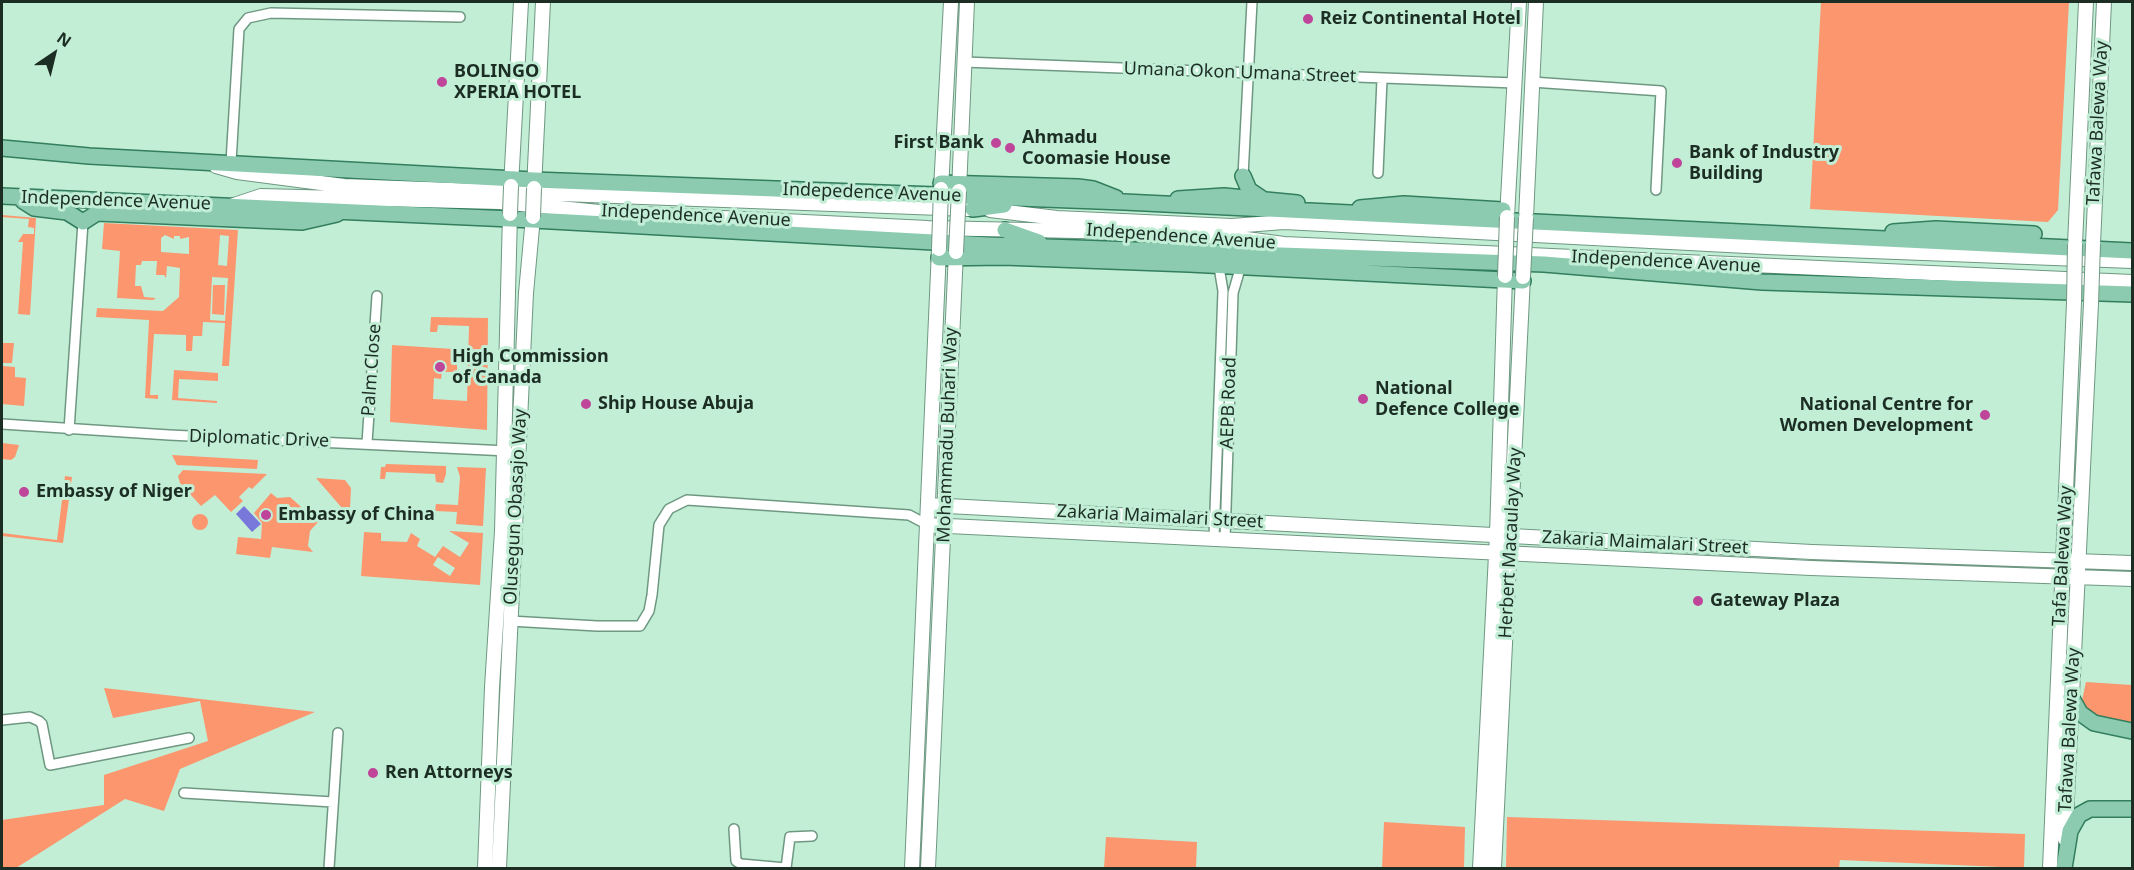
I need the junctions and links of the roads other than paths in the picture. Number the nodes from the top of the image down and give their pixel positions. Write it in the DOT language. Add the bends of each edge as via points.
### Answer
graph roads {
  1 [pos="521,2"];
  2 [pos="543,2"];
  3 [pos="951,2"];
  4 [pos="967,2"];
  5 [pos="1252,2"];
  6 [pos="1520,2"];
  7 [pos="1536,2"];
  8 [pos="2086,2"];
  9 [pos="2104,2"];
  10 [pos="460,17"];
  11 [pos="964,62"];
  12 [pos="1249,74"];
  13 [pos="1382,79"];
  14 [pos="1532,82"];
  15 [pos="1515,83"];
  16 [pos="2,148"];
  17 [pos="201,162"];
  18 [pos="231,162"];
  19 [pos="1378,173"];
  20 [pos="1243,176"];
  21 [pos="512,182"];
  22 [pos="534,184"];
  23 [pos="941,186"];
  24 [pos="959,188"];
  25 [pos="1656,189"];
  26 [pos="766,190"];
  27 [pos="9,196"];
  28 [pos="1224,196"];
  29 [pos="1261,198"];
  30 [pos="1124,202"];
  31 [pos="975,203"];
  32 [pos="1153,204"];
  33 [pos="231,206"];
  34 [pos="348,211"];
  35 [pos="1319,213"];
  36 [pos="1335,214"];
  37 [pos="1508,214"];
  38 [pos="1526,215"];
  39 [pos="510,217"];
  40 [pos="533,219"];
  41 [pos="83,222"];
  42 [pos="1005,230"];
  43 [pos="1766,238"];
  44 [pos="1911,240"];
  45 [pos="2075,241"];
  46 [pos="2093,241"];
  47 [pos="2133,241"];
  48 [pos="1052,246"];
  49 [pos="2133,251"];
  50 [pos="939,253"];
  51 [pos="956,255"];
  52 [pos="2133,261"];
  53 [pos="1219,267"];
  54 [pos="1240,268"];
  55 [pos="1505,278"];
  56 [pos="1523,279"];
  57 [pos="2133,282"];
  58 [pos="508,292"];
  59 [pos="526,293"];
  60 [pos="2133,294"];
  61 [pos="377,296"];
  62 [pos="2,424"];
  63 [pos="69,430"];
  64 [pos="367,443"];
  65 [pos="511,451"];
  66 [pos="929,505"];
  67 [pos="946,506"];
  68 [pos="909,515"];
  69 [pos="1220,520"];
  70 [pos="928,525"];
  71 [pos="945,525"];
  72 [pos="1497,535"];
  73 [pos="1511,535"];
  74 [pos="1219,538"];
  75 [pos="1786,550"];
  76 [pos="1503,552"];
  77 [pos="2063,560"];
  78 [pos="2079,561"];
  79 [pos="2133,563"];
  80 [pos="506,564"];
  81 [pos="1786,566"];
  82 [pos="2062,575"];
  83 [pos="2078,576"];
  84 [pos="2133,579"];
  85 [pos="510,621"];
  86 [pos="2072,697"];
  87 [pos="2,720"];
  88 [pos="2133,731"];
  89 [pos="338,733"];
  90 [pos="189,738"];
  91 [pos="184,793"];
  92 [pos="333,802"];
  93 [pos="2133,809"];
  94 [pos="734,830"];
  95 [pos="812,836"];
  96 [pos="329,868"];
  97 [pos="484,868"];
  98 [pos="499,868"];
  99 [pos="912,868"];
  100 [pos="928,868"];
  101 [pos="1480,868"];
  102 [pos="1494,868"];
  103 [pos="2050,868"];
  104 [pos="2064,868"];
  1 -- 21 [label="main road, Olusegun Obasajo Way"];
  2 -- 22 [label="main road, Olusegun Obasajo Way"];
  3 -- 23 [label="main road, Mohammadu Buhari Way"];
  4 -- 11 [label="main road, Mohammadu Buhari Way"];
  5 -- 12 [label="street"];
  6 -- 15 [label="main road, Herbert Macaulay Way"];
  7 -- 14 [label="main road, Herbert Macaulay Way"];
  8 -- 45 [label="main road, Tafa Balewa Way"];
  9 -- 46 [label="main road, Tafawa Balewa Way"];
  10 -- 18 [label="street" via="271,13 248,18 239,29"];
  11 -- 12 [label="street, Umana Okon Umana Street"];
  11 -- 24 [label="main road, Mohammadu Buhari Way"];
  12 -- 13 [label="street, Umana Okon Umana Street"];
  12 -- 20 [label="street"];
  13 -- 15 [label="street, Umana Okon Umana Street"];
  13 -- 19 [label="street"];
  14 -- 25 [label="street" via="1660,91"];
  14 -- 38 [label="main road, Herbert Macaulay Way"];
  15 -- 37 [label="main road, Herbert Macaulay Way"];
  16 -- 17 [label="main road, Independence Avenue"];
  17 -- 18 [label="main road, Independence Avenue"];
  17 -- 31 [label="main road, Independence Avenue" via="237,172 344,186"];
  18 -- 21 [label="main road, Independence Avenue"];
  20 -- 28 [label="main road" via="1236,189"];
  20 -- 29 [label="main road" via="1247,187"];
  21 -- 22 [label="main road, Independence Avenue"];
  21 -- 39 [label="main road, Olusegun Obasajo Way, bridge"];
  22 -- 26 [label="main road, Independence Avenue"];
  22 -- 40 [label="main road, Olusegun Obasajo Way, bridge"];
  23 -- 24 [label="main road"];
  23 -- 50 [label="main road, Mohammadu Buhari Way, bridge"];
  24 -- 30 [label="main road" via="1093,189"];
  24 -- 51 [label="main road, Mohammadu Buhari Way, bridge"];
  26 -- 31 [label="main road, Indepedence Avenue"];
  27 -- 33 [label="main road, Independence Avenue"];
  27 -- 41 [label="main road" via="34,208 67,212"];
  28 -- 29 [label="main road"];
  28 -- 32 [label="main road"];
  29 -- 35 [label="main road" via="1297,203"];
  30 -- 31 [label="main road, Independence Avenue"];
  30 -- 32 [label="main road, Independence Avenue"];
  31 -- 43 [label="main road, Independence Avenue" via="1058,218 1232,226 1296,223"];
  32 -- 35 [label="main road, Independence Avenue"];
  33 -- 34 [label="main road, Independence Avenue"];
  33 -- 42 [label="main road, Independence Avenue" via="261,196 500,202 599,212"];
  34 -- 39 [label="main road, Independence Avenue"];
  34 -- 41 [label="main road" via="302,222 97,213"];
  35 -- 36 [label="main road, Independence Avenue"];
  36 -- 37 [label="main road" via="1392,204"];
  36 -- 43 [label="main road, Independence Avenue"];
  37 -- 38 [label="main road"];
  37 -- 55 [label="main road, Herbert Macaulay Way, bridge"];
  38 -- 43 [label="main road" via="1700,220"];
  38 -- 56 [label="main road, Herbert Macaulay Way, bridge"];
  39 -- 40 [label="main road, Independence Avenue"];
  39 -- 58 [label="main road, Olusegun Obasajo Way"];
  40 -- 48 [label="main road, Independence Avenue"];
  40 -- 59 [label="main road, Olusegun Obasajo Way"];
  41 -- 63 [label="street"];
  42 -- 48 [label="main road"];
  42 -- 57 [label="main road, Independence Avenue" via="1127,232 1284,244"];
  43 -- 44 [label="main road, Independence Avenue"];
  43 -- 44 [label="main road, Independence Avenue"];
  44 -- 45 [label="main road"];
  44 -- 49 [label="main road, Independence Avenue"];
  44 -- 52 [label="main road, Independence Avenue"];
  45 -- 46 [label="main road"];
  45 -- 77 [label="main road, Tafa Balewa Way, bridge"];
  46 -- 47 [label="main road"];
  46 -- 78 [label="main road, Tafawa Balewa Way, bridge"];
  48 -- 60 [label="main road, Independence Avenue" via="1544,264 1762,282"];
  50 -- 51 [label="main road"];
  50 -- 66 [label="main road, Mohammadu Buhari Way"];
  51 -- 53 [label="main road"];
  51 -- 67 [label="main road, Mohammadu Buhari Way"];
  53 -- 54 [label="main road"];
  53 -- 69 [label="street, AEPB Road"];
  54 -- 55 [label="main road"];
  54 -- 69 [label="street, AEPB Road" via="1233,294"];
  55 -- 56 [label="main road"];
  55 -- 72 [label="main road, Herbert Macaulay Way"];
  56 -- 73 [label="main road, Herbert Macaulay Way"];
  58 -- 59 [label="main road"];
  58 -- 65 [label="main road, Olusegun Obasajo Way"];
  59 -- 65 [label="main road, Olusegun Obasajo Way"];
  61 -- 64 [label="street, Palm Close"];
  62 -- 63 [label="street, Diplomatic Drive"];
  63 -- 64 [label="street, Diplomatic Drive"];
  64 -- 65 [label="street, Diplomatic Drive"];
  65 -- 80 [label="main road, Olusegun Obasajo Way"];
  66 -- 67 [label="main road, Zakaria Maimalari Street"];
  66 -- 68 [label="street, Zakaria Maimalari Street"];
  66 -- 70 [label="main road, Mohammadu Buhari Way"];
  67 -- 69 [label="main road, Zakaria Maimalari Street"];
  67 -- 71 [label="main road, Mohammadu Buhari Way"];
  68 -- 70 [label="street, Zakaria Maimalari Street"];
  68 -- 85 [label="street, Zakaria Maimalari Street" via="687,500 669,509 659,525 649,611 640,626"];
  69 -- 72 [label="main road, Zakaria Maimalari Street"];
  69 -- 74 [label="street, AEPB Road"];
  70 -- 71 [label="main road, Zakaria Maimalari Street"];
  70 -- 99 [label="main road, Mohammadu Buhari Way"];
  71 -- 74 [label="main road, Zakaria Maimalari Street"];
  71 -- 100 [label="main road, Mohammadu Buhari Way"];
  72 -- 73 [label="main road, Zakaria Maimalari Street"];
  72 -- 76 [label="main road, Herbert Macaulay Way"];
  73 -- 75 [label="main road, Zakaria Maimalari Street"];
  73 -- 76 [label="main road, Herbert Macaulay Way"];
  74 -- 76 [label="main road, Zakaria Maimalari Street"];
  75 -- 77 [label="main road, Zakaria Maimalari Street"];
  75 -- 81 [label="main road"];
  76 -- 81 [label="main road, Zakaria Maimalari Street"];
  76 -- 101 [label="main road, Herbert Macaulay Way"];
  76 -- 102 [label="main road, Herbert Macaulay Way"];
  77 -- 78 [label="main road, Zakaria Maimalari Street"];
  77 -- 82 [label="main road, Tafa Balewa Way"];
  78 -- 79 [label="main road, Zakaria Maimalari Street"];
  78 -- 83 [label="main road, Tafawa Balewa Way"];
  80 -- 85 [label="main road, Olusegun Obasajo Way"];
  80 -- 97 [label="main road, Olusegun Obasajo Way"];
  81 -- 82 [label="main road, Zakaria Maimalari Street"];
  82 -- 83 [label="main road, Zakaria Maimalari Street"];
  82 -- 103 [label="main road, Tafa Balewa Way"];
  83 -- 84 [label="main road, Zakaria Maimalari Street"];
  83 -- 86 [label="main road, Tafawa Balewa Way"];
  85 -- 98 [label="main road, Olusegun Obasajo Way"];
  86 -- 88 [label="main road" via="2080,713 2094,723"];
  86 -- 104 [label="main road, Tafawa Balewa Way"];
  87 -- 90 [label="street" via="30,717 39,721 50,765"];
  89 -- 92 [label="street"];
  91 -- 92 [label="street"];
  92 -- 96 [label="street"];
  93 -- 104 [label="main road" via="2090,809 2079,815 2070,831"];
  94 -- 95 [label="street" via="736,861 786,868 790,837"];
}
